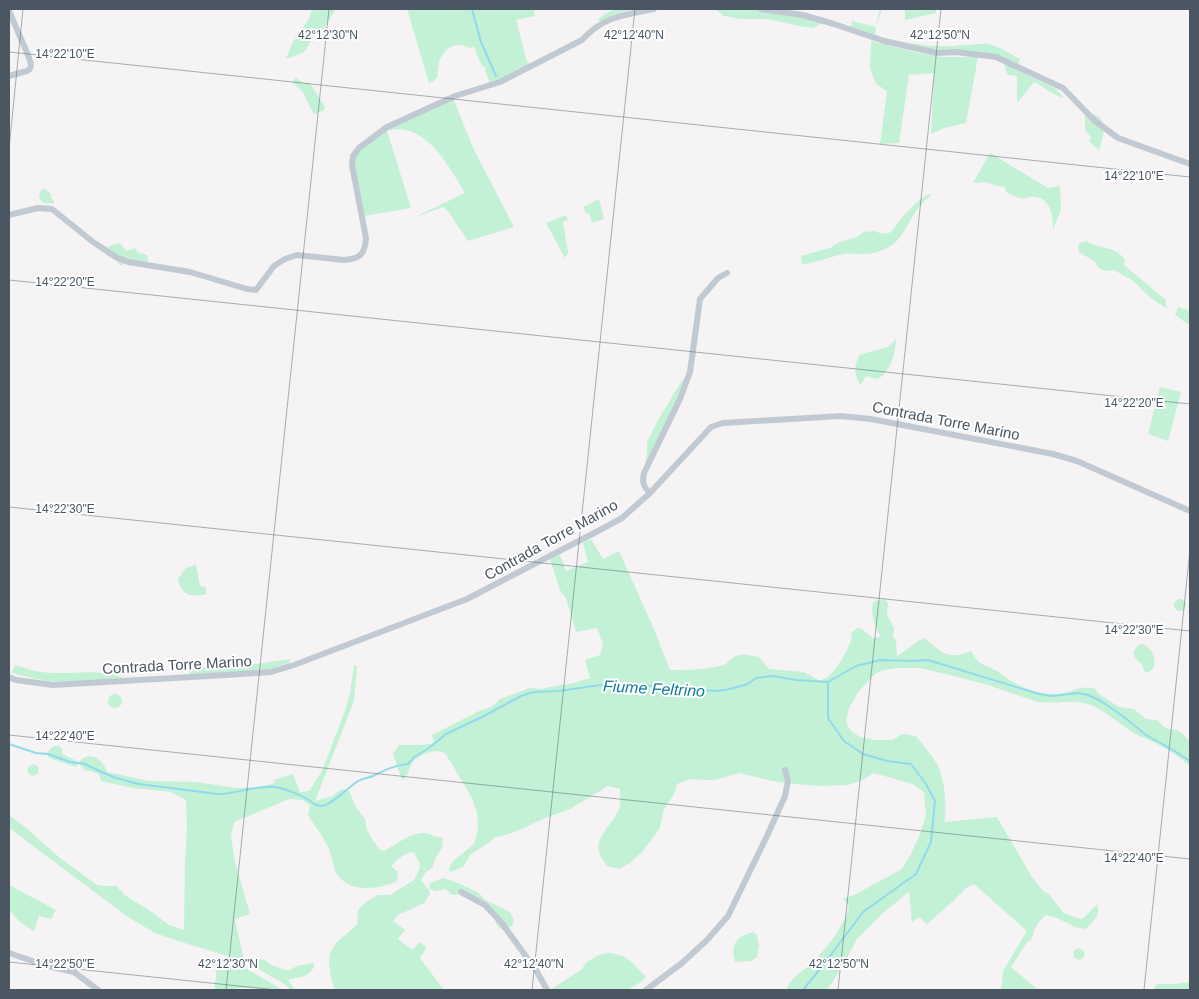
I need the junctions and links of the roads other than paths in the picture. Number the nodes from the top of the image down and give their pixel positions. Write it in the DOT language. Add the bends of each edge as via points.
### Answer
graph roads {
  1 [pos="654,9"];
  2 [pos="761,9"];
  3 [pos="9,11"];
  4 [pos="9,76"];
  5 [pos="1190,164"];
  6 [pos="9,215"];
  7 [pos="726,273"];
  8 [pos="650,493"];
  9 [pos="1190,511"];
  10 [pos="9,677"];
  11 [pos="785,770"];
  12 [pos="461,892"];
  13 [pos="9,953"];
  14 [pos="98,990"];
  15 [pos="547,990"];
  16 [pos="646,990"];
  1 -- 6 [label="street" via="614,17 592,29 582,40 500,82 454,96 387,127 353,156 366,238 363,253 344,260 297,256 285,259 274,266 256,290 190,272 128,262 93,242 52,209 38,208"];
  2 -- 5 [label="street" via="803,15 884,41 937,53 996,57 1064,88 1095,121 1118,138"];
  3 -- 4 [label="street" via="31,64 27,71"];
  7 -- 8 [label="street" via="700,299 690,372 644,472 642,481"];
  8 -- 9 [label="street, Contrada Torre Marino" via="711,427 723,423 841,416 871,418 1061,456"];
  8 -- 10 [label="street, Contrada Torre Marino" via="622,518 467,599 271,672 53,684"];
  11 -- 16 [label="street" via="788,781 785,796 728,916 682,963"];
  12 -- 15 [label="street" via="485,905 502,922"];
  13 -- 14 [label="street" via="74,972"];
}
